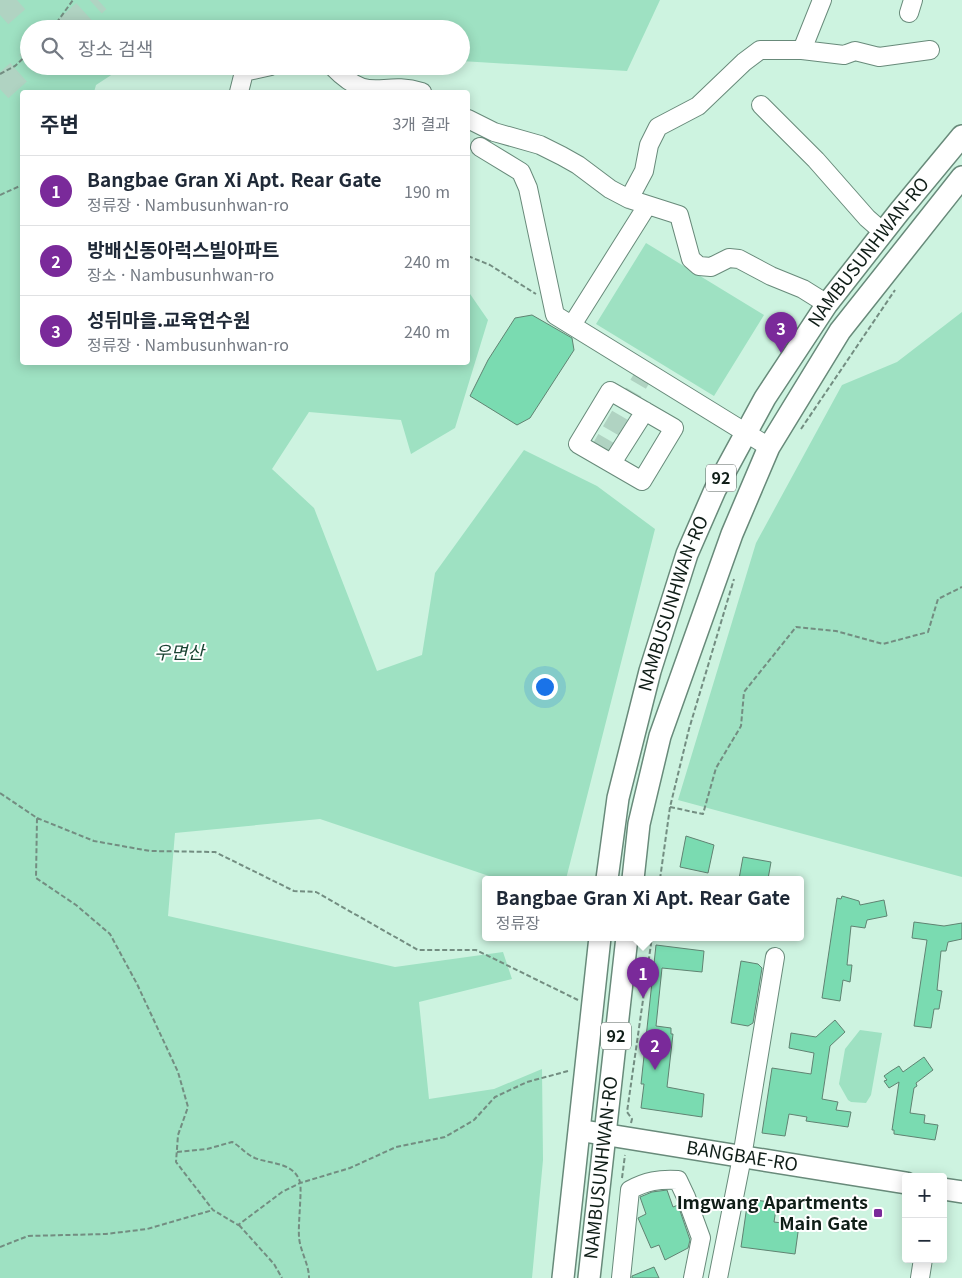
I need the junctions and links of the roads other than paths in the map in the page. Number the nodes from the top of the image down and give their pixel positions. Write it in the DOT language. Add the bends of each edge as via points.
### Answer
graph roads {
  1 [pos="822,0"];
  2 [pos="802,50"];
  3 [pos="930,50"];
  4 [pos="243,75"];
  5 [pos="341,75"];
  6 [pos="240,90"];
  7 [pos="407,90"];
  8 [pos="761,105"];
  9 [pos="470,120"];
  10 [pos="962,136"];
  11 [pos="480,148"];
  12 [pos="962,176"];
  13 [pos="629,199"];
  14 [pos="645,209"];
  15 [pos="883,232"];
  16 [pos="827,304"];
  17 [pos="572,326"];
  18 [pos="645,411"];
  19 [pos="746,431"];
  20 [pos="769,447"];
  21 [pos="612,463"];
  22 [pos="607,876"];
  23 [pos="633,876"];
  24 [pos="600,941"];
  25 [pos="627,941"];
  26 [pos="775,956"];
  27 [pos="578,1130"];
  28 [pos="605,1134"];
  29 [pos="742,1157"];
  30 [pos="902,1182"];
  31 [pos="947,1190"];
  32 [pos="962,1192"];
  33 [pos="922,1263"];
  34 [pos="563,1278"];
  35 [pos="589,1278"];
  36 [pos="621,1278"];
  37 [pos="694,1278"];
  38 [pos="718,1278"];
  39 [pos="920,1278"];
  1 -- 2 [label="street"];
  2 -- 3 [label="street" via="844,55 854,51 879,57"];
  2 -- 13 [label="street" via="760,50 698,106 658,127 649,144 644,171"];
  4 -- 6 [label="street"];
  5 -- 7 [label="street" via="362,89"];
  8 -- 15 [label="street"];
  9 -- 13 [label="street" via="494,132 540,145 578,165"];
  10 -- 15 [label="main road, NAMBUSUNHWAN-RO / 92"];
  11 -- 17 [label="street" via="521,172 528,188 555,315"];
  12 -- 20 [label="main road, NAMBUSUNHWAN-RO / 92" via="840,331"];
  13 -- 16 [label="street" via="679,215 691,259 699,266 711,267 734,257"];
  14 -- 17 [label="street"];
  15 -- 16 [label="main road, NAMBUSUNHWAN-RO / 92"];
  16 -- 19 [label="main road, NAMBUSUNHWAN-RO / 92"];
  17 -- 19 [label="street"];
  18 -- 21 [label="street"];
  18 -- 21 [label="street" via="674,428 642,482"];
  18 -- 21 [label="street" via="610,391 578,444"];
  19 -- 20 [label="street"];
  19 -- 22 [label="main road, NAMBUSUNHWAN-RO / 92" via="687,554 650,671 618,798"];
  20 -- 23 [label="main road, NAMBUSUNHWAN-RO / 92" via="732,534 660,736 639,824"];
  24 -- 27 [label="main road, NAMBUSUNHWAN-RO / 92"];
  25 -- 28 [label="main road, NAMBUSUNHWAN-RO / 92"];
  26 -- 29 [label="street"];
  27 -- 28 [label="main road, BANGBAE-RO"];
  27 -- 34 [label="main road, NAMBUSUNHWAN-RO / 92"];
  28 -- 29 [label="main road, BANGBAE-RO"];
  28 -- 35 [label="main road, NAMBUSUNHWAN-RO / 92"];
  29 -- 30 [label="main road, BANGBAE-RO"];
  29 -- 38 [label="street"];
  31 -- 32 [label="main road"];
  33 -- 39 [label="street"];
  36 -- 37 [label="street" via="630,1190 651,1180 678,1180 701,1238"];
}
